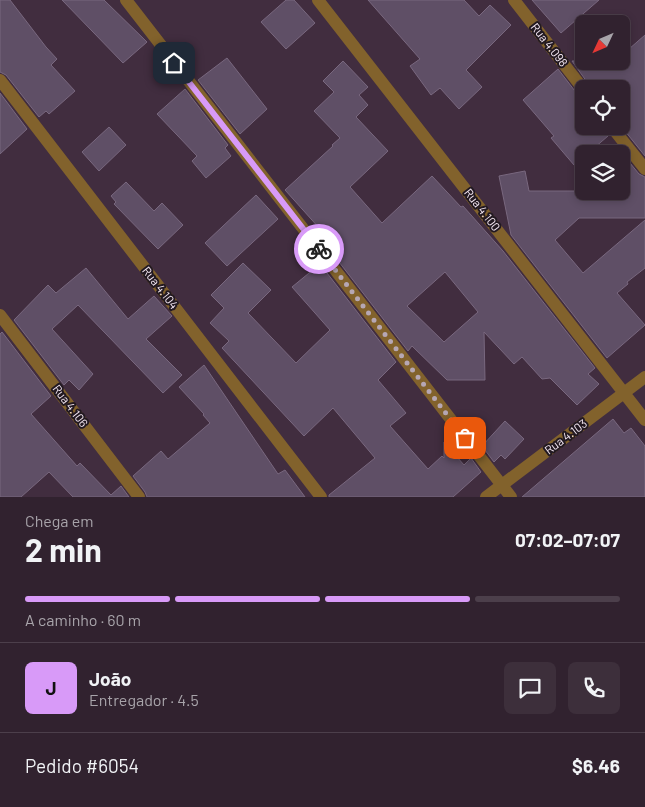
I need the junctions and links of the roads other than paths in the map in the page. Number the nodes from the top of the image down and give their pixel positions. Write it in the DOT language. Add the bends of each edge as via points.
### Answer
graph roads {
  1 [pos="126,0"];
  2 [pos="318,0"];
  3 [pos="514,0"];
  4 [pos="0,80"];
  5 [pos="576,80"];
  6 [pos="618,135"];
  7 [pos="645,169"];
  8 [pos="0,315"];
  9 [pos="645,377"];
  10 [pos="625,393"];
  11 [pos="645,420"];
  12 [pos="502,485"];
  13 [pos="139,497"];
  14 [pos="321,497"];
  15 [pos="486,497"];
  16 [pos="511,497"];
  1 -- 12 [label="street"];
  2 -- 10 [label="street, Rua 4.100"];
  3 -- 5 [label="street, Rua 4.098"];
  4 -- 14 [label="street, Rua 4.104"];
  6 -- 7 [label="street"];
  8 -- 13 [label="street, Rua 4.106"];
  9 -- 10 [label="street, Rua 4.103"];
  10 -- 11 [label="street, Rua 4.100"];
  10 -- 12 [label="street, Rua 4.103"];
  12 -- 15 [label="street, Rua 4.103"];
  12 -- 16 [label="street"];
}
